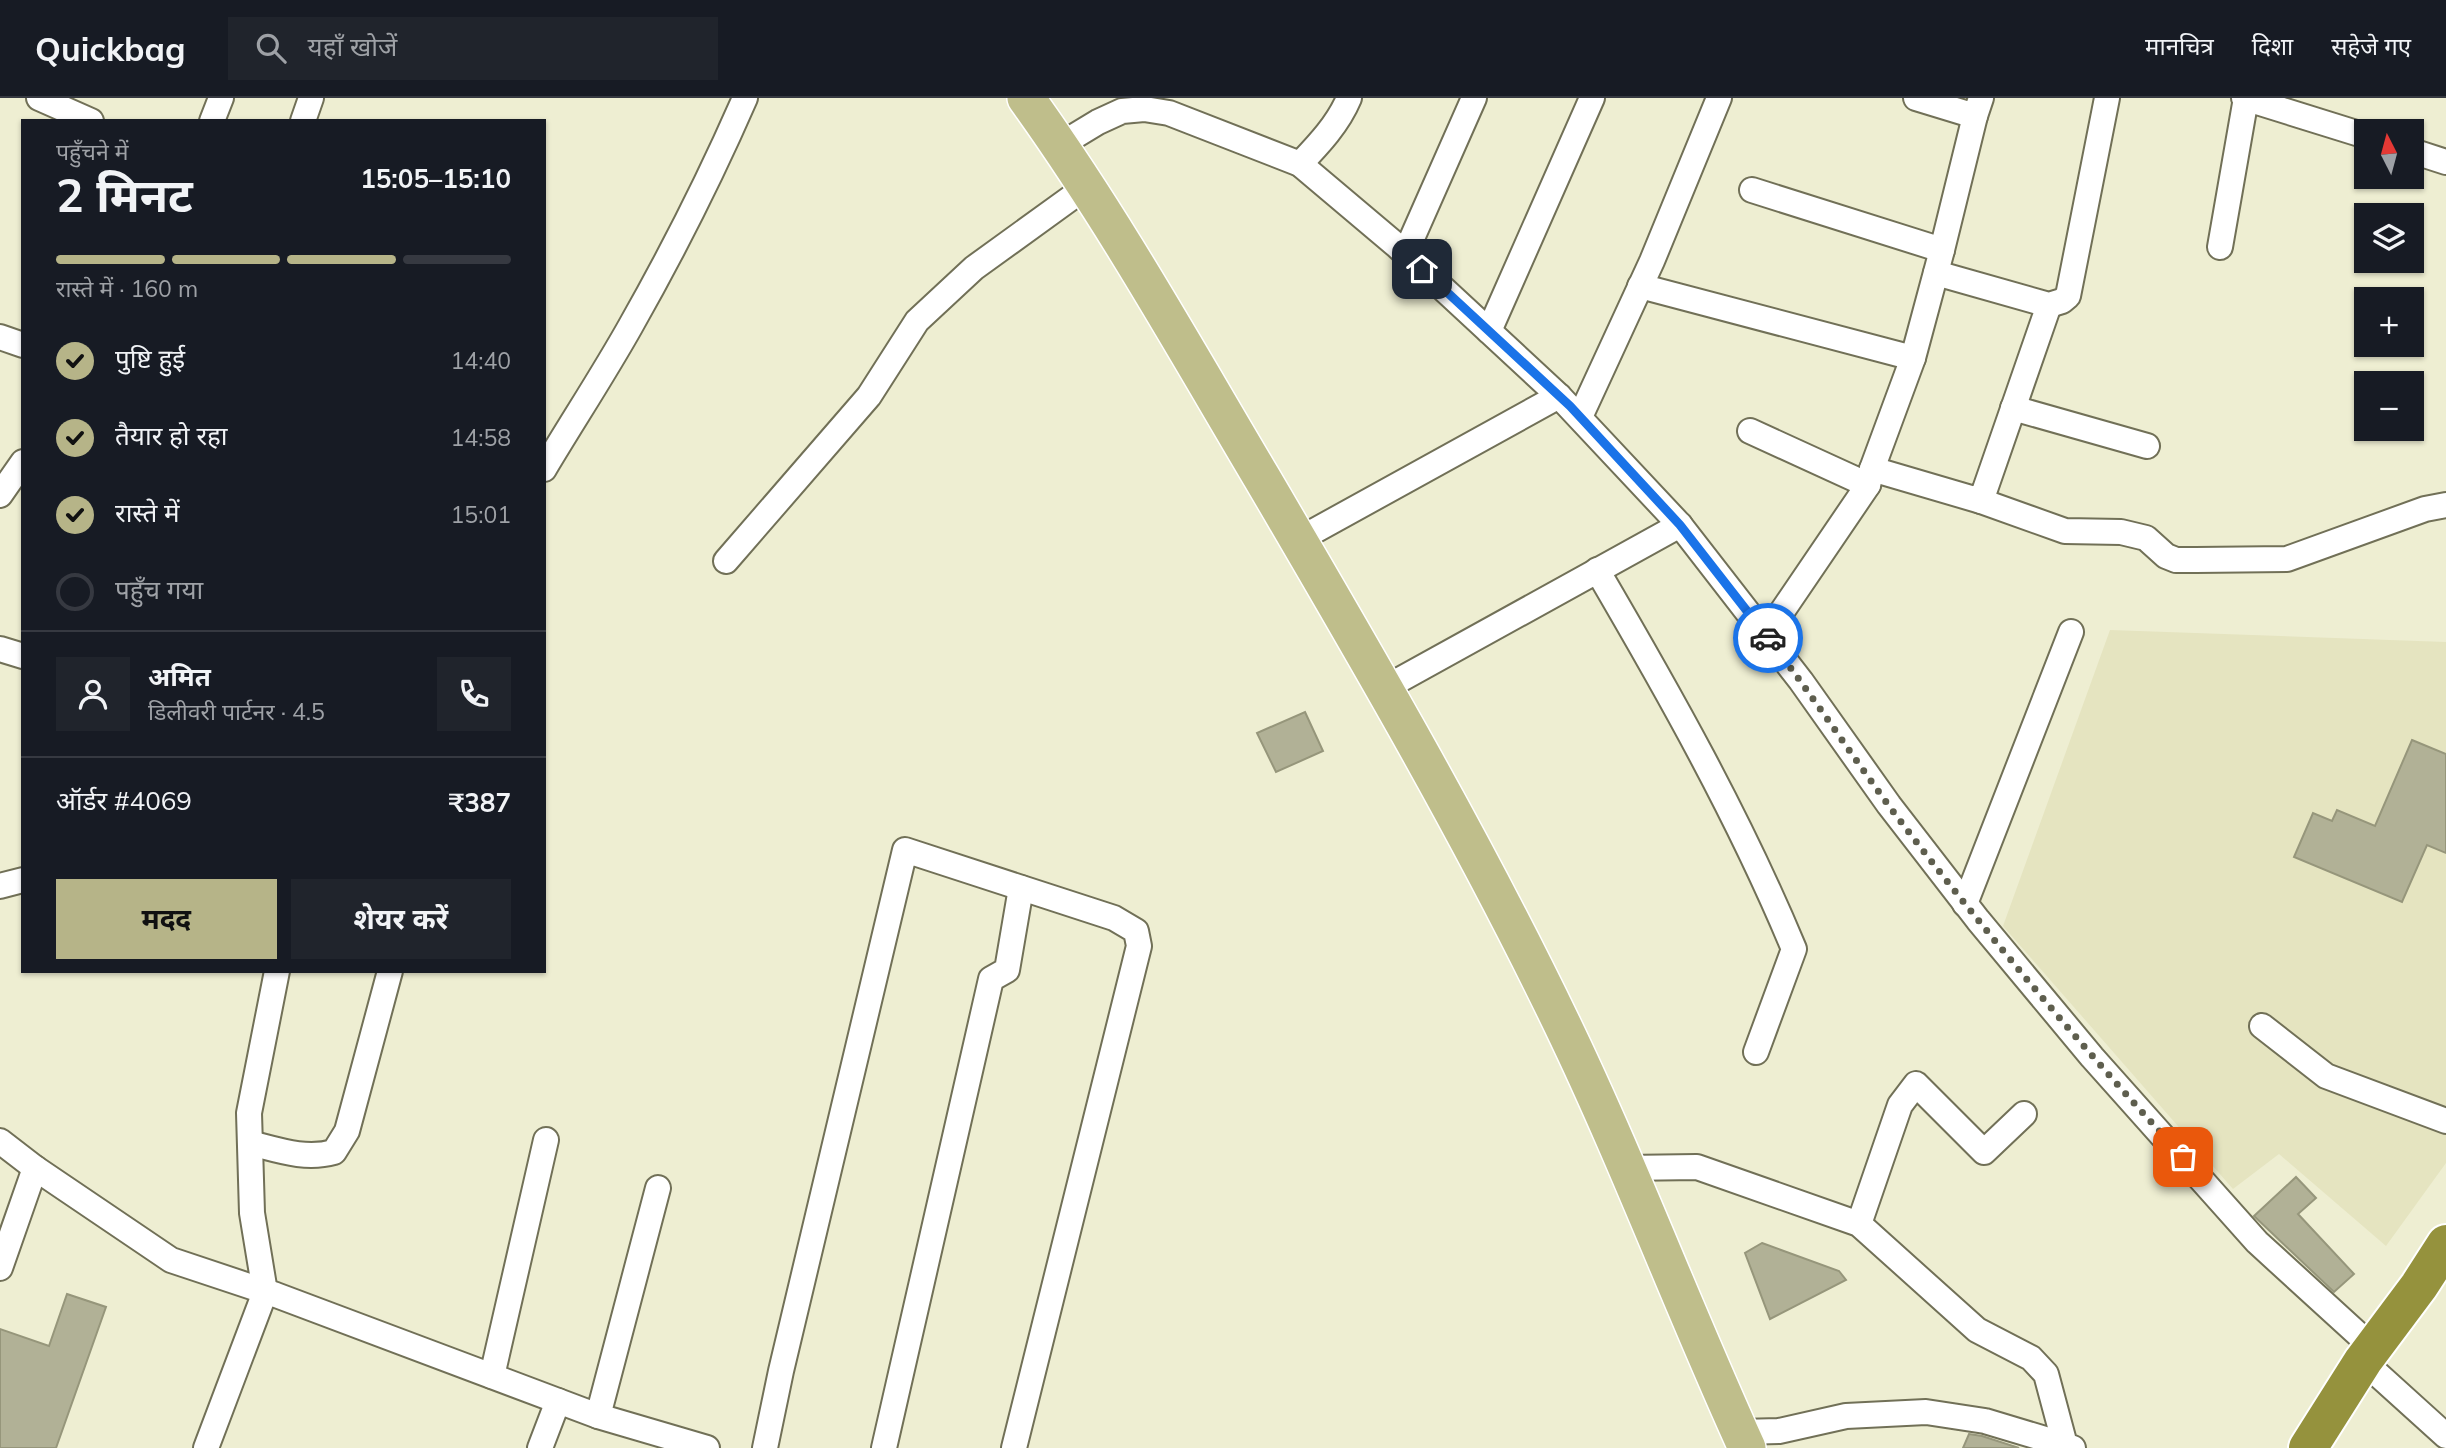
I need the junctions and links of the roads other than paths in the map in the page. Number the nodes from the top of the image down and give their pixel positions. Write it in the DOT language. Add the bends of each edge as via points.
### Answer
graph roads {
  1 [pos="39,98"];
  2 [pos="221,98"];
  3 [pos="312,98"];
  4 [pos="745,98"];
  5 [pos="1004,98"];
  6 [pos="1027,98"];
  7 [pos="1349,98"];
  8 [pos="1474,98"];
  9 [pos="1592,98"];
  10 [pos="1719,98"];
  11 [pos="1916,98"];
  12 [pos="2108,98"];
  13 [pos="2246,98"];
  14 [pos="1978,107"];
  15 [pos="86,119"];
  16 [pos="213,119"];
  17 [pos="304,119"];
  18 [pos="2354,132"];
  19 [pos="1060,145"];
  20 [pos="2424,155"];
  21 [pos="2446,162"];
  22 [pos="1300,164"];
  23 [pos="1752,190"];
  24 [pos="1080,191"];
  25 [pos="2220,247"];
  26 [pos="1405,254"];
  27 [pos="1939,261"];
  28 [pos="1640,286"];
  29 [pos="2049,305"];
  30 [pos="1489,331"];
  31 [pos="0,337"];
  32 [pos="21,344"];
  33 [pos="1913,358"];
  34 [pos="1559,396"];
  35 [pos="2013,408"];
  36 [pos="1580,417"];
  37 [pos="1750,431"];
  38 [pos="2147,446"];
  39 [pos="21,465"];
  40 [pos="546,466"];
  41 [pos="1870,477"];
  42 [pos="0,495"];
  43 [pos="1981,501"];
  44 [pos="2446,505"];
  45 [pos="1680,525"];
  46 [pos="1298,540"];
  47 [pos="726,561"];
  48 [pos="1597,570"];
  49 [pos="2071,632"];
  50 [pos="1766,635"];
  51 [pos="0,649"];
  52 [pos="21,655"];
  53 [pos="1385,688"];
  54 [pos="21,881"];
  55 [pos="0,886"];
  56 [pos="1021,888"];
  57 [pos="1965,904"];
  58 [pos="277,973"];
  59 [pos="389,973"];
  60 [pos="2262,1026"];
  61 [pos="1756,1052"];
  62 [pos="2024,1114"];
  63 [pos="2446,1121"];
  64 [pos="546,1140"];
  65 [pos="0,1141"];
  66 [pos="250,1143"];
  67 [pos="35,1168"];
  68 [pos="1625,1168"];
  69 [pos="658,1188"];
  70 [pos="1859,1224"];
  71 [pos="2446,1244"];
  72 [pos="0,1268"];
  73 [pos="265,1292"];
  74 [pos="2368,1354"];
  75 [pos="492,1376"];
  76 [pos="558,1401"];
  77 [pos="598,1416"];
  78 [pos="2446,1436"];
  79 [pos="661,1442"];
  80 [pos="1737,1443"];
  81 [pos="2069,1446"];
  82 [pos="206,1448"];
  83 [pos="540,1448"];
  84 [pos="707,1448"];
  85 [pos="765,1448"];
  86 [pos="884,1448"];
  87 [pos="1014,1448"];
  88 [pos="2308,1448"];
  1 -- 15 [label="street"];
  2 -- 16 [label="street"];
  3 -- 17 [label="street"];
  4 -- 40 [label="street" via="659,274"];
  5 -- 24 [label="main road"];
  6 -- 19 [label="main road"];
  7 -- 22 [label="street" via="1321,143"];
  8 -- 26 [label="street"];
  9 -- 30 [label="street"];
  10 -- 28 [label="street"];
  11 -- 14 [label="street"];
  12 -- 29 [label="street" via="2068,296"];
  13 -- 18 [label="street"];
  13 -- 25 [label="street"];
  14 -- 27 [label="street"];
  19 -- 22 [label="street" via="1122,111 1144,109 1169,113"];
  19 -- 24 [label="main road"];
  20 -- 21 [label="street"];
  22 -- 26 [label="street"];
  23 -- 27 [label="street"];
  24 -- 46 [label="main road" via="1181,340"];
  24 -- 47 [label="street" via="974,268 916,321 869,396"];
  24 -- 80 [label="main road" via="1470,882"];
  26 -- 30 [label="street"];
  27 -- 29 [label="street"];
  27 -- 33 [label="street"];
  28 -- 33 [label="street"];
  28 -- 36 [label="street"];
  29 -- 35 [label="street"];
  30 -- 34 [label="street"];
  31 -- 32 [label="street"];
  33 -- 41 [label="street"];
  34 -- 36 [label="street"];
  34 -- 46 [label="street"];
  35 -- 38 [label="street"];
  35 -- 43 [label="street"];
  36 -- 45 [label="street"];
  37 -- 41 [label="street"];
  39 -- 42 [label="street"];
  41 -- 43 [label="street"];
  41 -- 50 [label="street"];
  43 -- 44 [label="street" via="2065,531 2121,532 2146,538 2176,560 2287,559"];
  45 -- 48 [label="street"];
  45 -- 50 [label="street"];
  46 -- 53 [label="main road"];
  48 -- 53 [label="street"];
  48 -- 61 [label="street" via="1673,699 1794,949"];
  49 -- 57 [label="street"];
  50 -- 57 [label="street"];
  51 -- 52 [label="street"];
  53 -- 68 [label="main road" via="1562,1024"];
  54 -- 55 [label="street"];
  56 -- 85 [label="street" via="905,850"];
  56 -- 86 [label="street" via="1007,970 992,979"];
  56 -- 87 [label="street" via="1114,918 1136,931 1139,946"];
  57 -- 74 [label="street" via="2092,1057 2257,1242"];
  58 -- 66 [label="street" via="249,1112"];
  59 -- 66 [label="street" via="346,1131 334,1152 318,1157"];
  60 -- 63 [label="street" via="2326,1076"];
  62 -- 70 [label="street" via="1984,1152 1916,1084 1900,1105"];
  64 -- 75 [label="street"];
  65 -- 67 [label="street"];
  66 -- 73 [label="street" via="252,1213"];
  67 -- 72 [label="street"];
  67 -- 73 [label="street" via="171,1260"];
  68 -- 70 [label="street" via="1697,1167"];
  68 -- 80 [label="main road"];
  69 -- 77 [label="street"];
  70 -- 81 [label="street" via="1977,1330 2031,1358 2046,1374"];
  71 -- 74 [label="highway"];
  73 -- 75 [label="street"];
  73 -- 82 [label="street"];
  74 -- 78 [label="street"];
  74 -- 88 [label="highway"];
  75 -- 76 [label="street"];
  76 -- 77 [label="street"];
  76 -- 83 [label="street"];
  77 -- 79 [label="street"];
  79 -- 84 [label="street"];
  80 -- 81 [label="street" via="1846,1416 1926,1412 1985,1421"];
}
